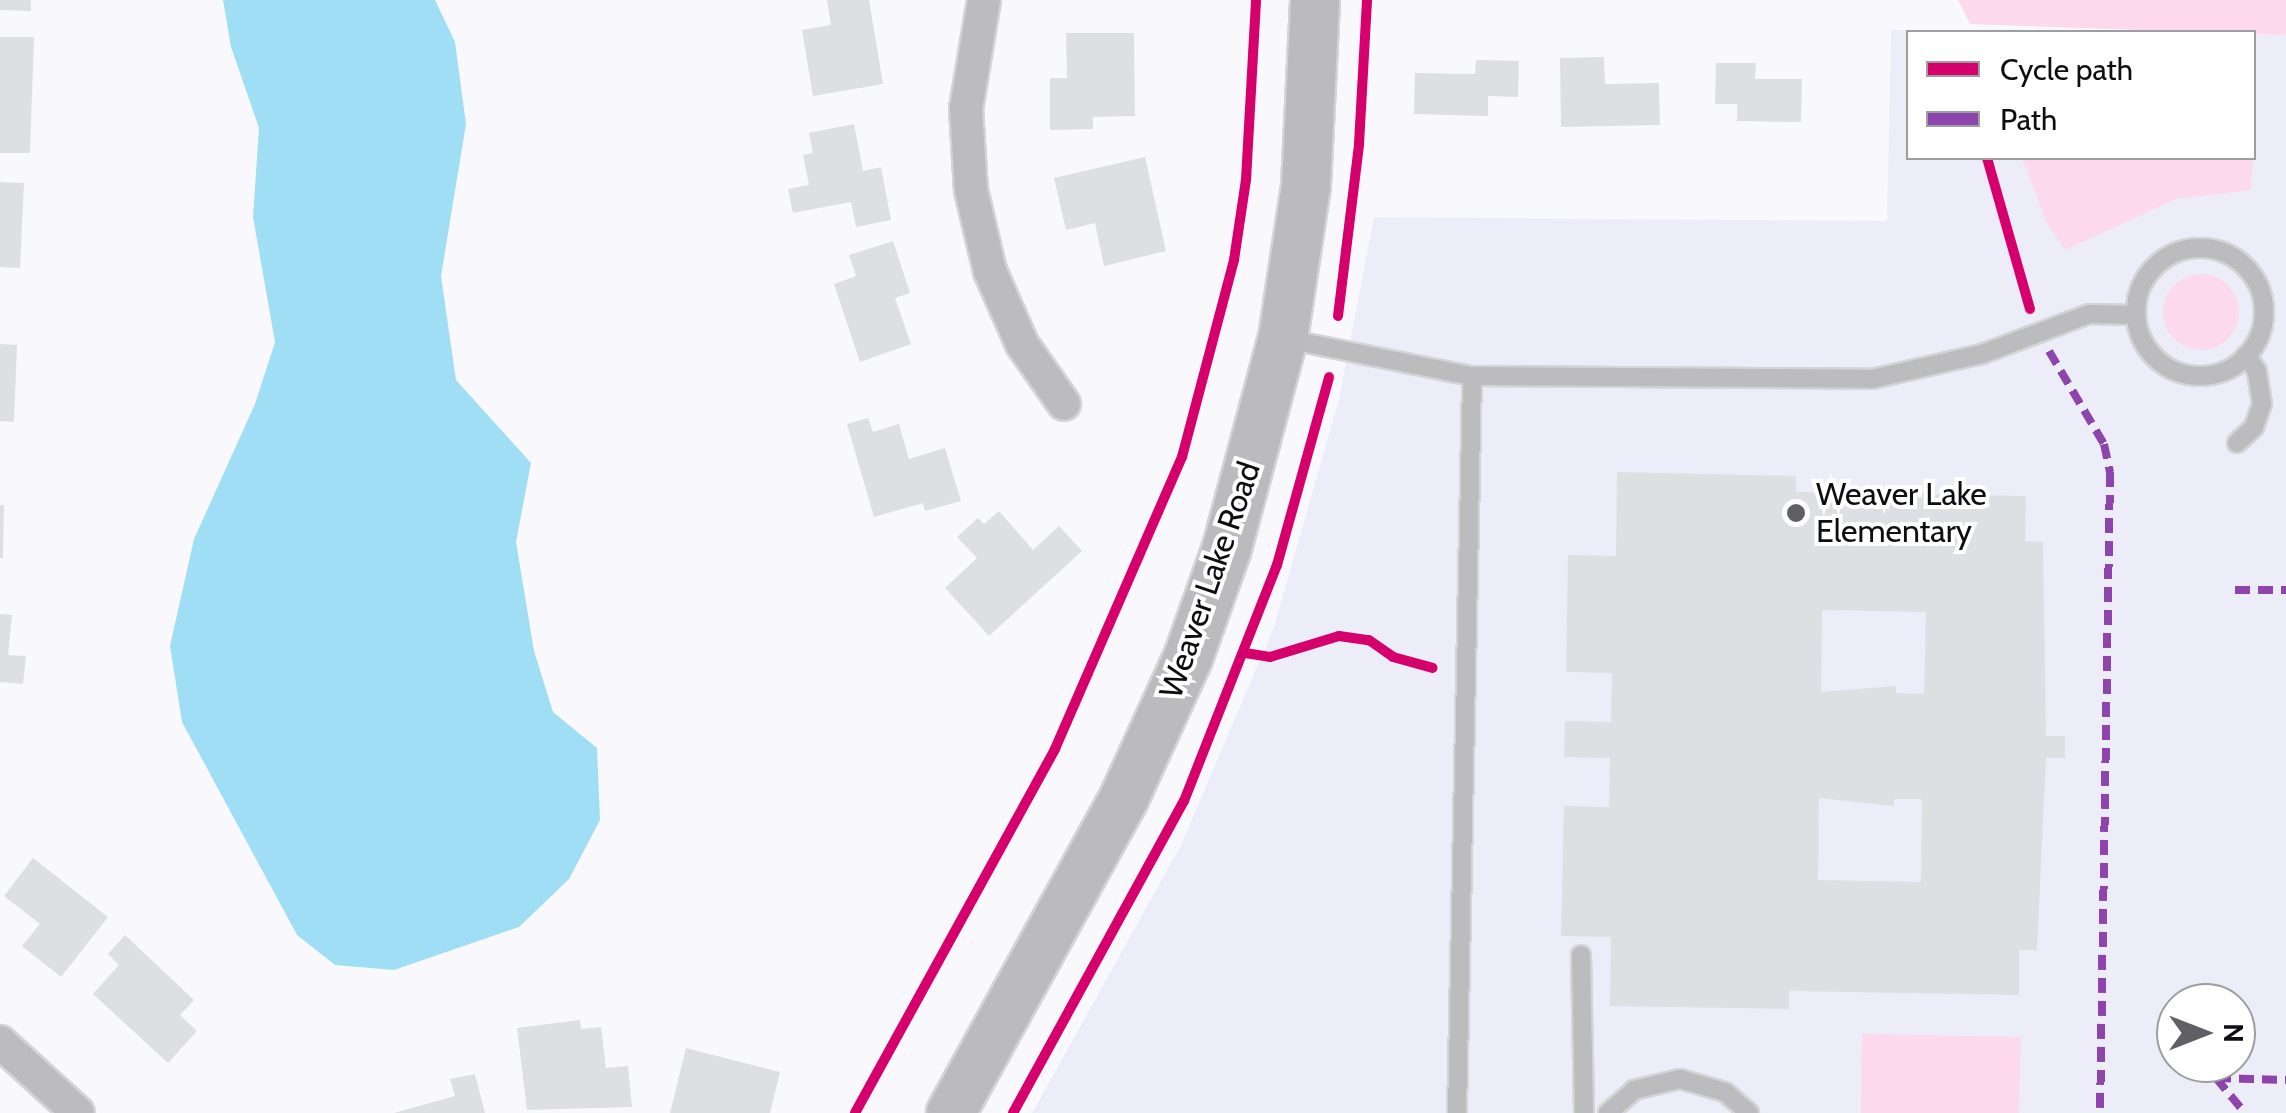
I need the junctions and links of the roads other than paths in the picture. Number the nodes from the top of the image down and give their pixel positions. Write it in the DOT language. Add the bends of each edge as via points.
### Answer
graph roads {
  1 [pos="984,0"];
  2 [pos="1315,0"];
  3 [pos="2136,315"];
  4 [pos="1283,338"];
  5 [pos="2246,356"];
  6 [pos="1472,376"];
  7 [pos="1064,404"];
  8 [pos="2237,442"];
  9 [pos="1581,955"];
  10 [pos="0,1042"];
  11 [pos="78,1113"];
  12 [pos="951,1113"];
  13 [pos="1457,1113"];
  14 [pos="1584,1113"];
  15 [pos="1608,1113"];
  16 [pos="1749,1113"];
  1 -- 7 [label="street" via="966,109 971,190 990,271 1022,344"];
  2 -- 4 [label="main road, Weaver Lake Road" via="1306,186"];
  3 -- 5 [label="lane" via="2140,337 2170,370 2214,375"];
  3 -- 5 [label="lane" via="2148,273 2165,258 2208,248 2229,254 2247,268 2264,309 2261,331"];
  3 -- 6 [label="lane" via="2089,314 1982,354 1872,379"];
  4 -- 6 [label="lane"];
  4 -- 12 [label="main road, Weaver Lake Road" via="1246,485 1188,658 1094,856"];
  5 -- 8 [label="lane" via="2257,371 2262,404 2254,427"];
  6 -- 13 [label="lane"];
  9 -- 14 [label="lane"];
  10 -- 11 [label="street"];
  15 -- 16 [label="lane" via="1634,1090 1680,1079 1725,1092"];
}
